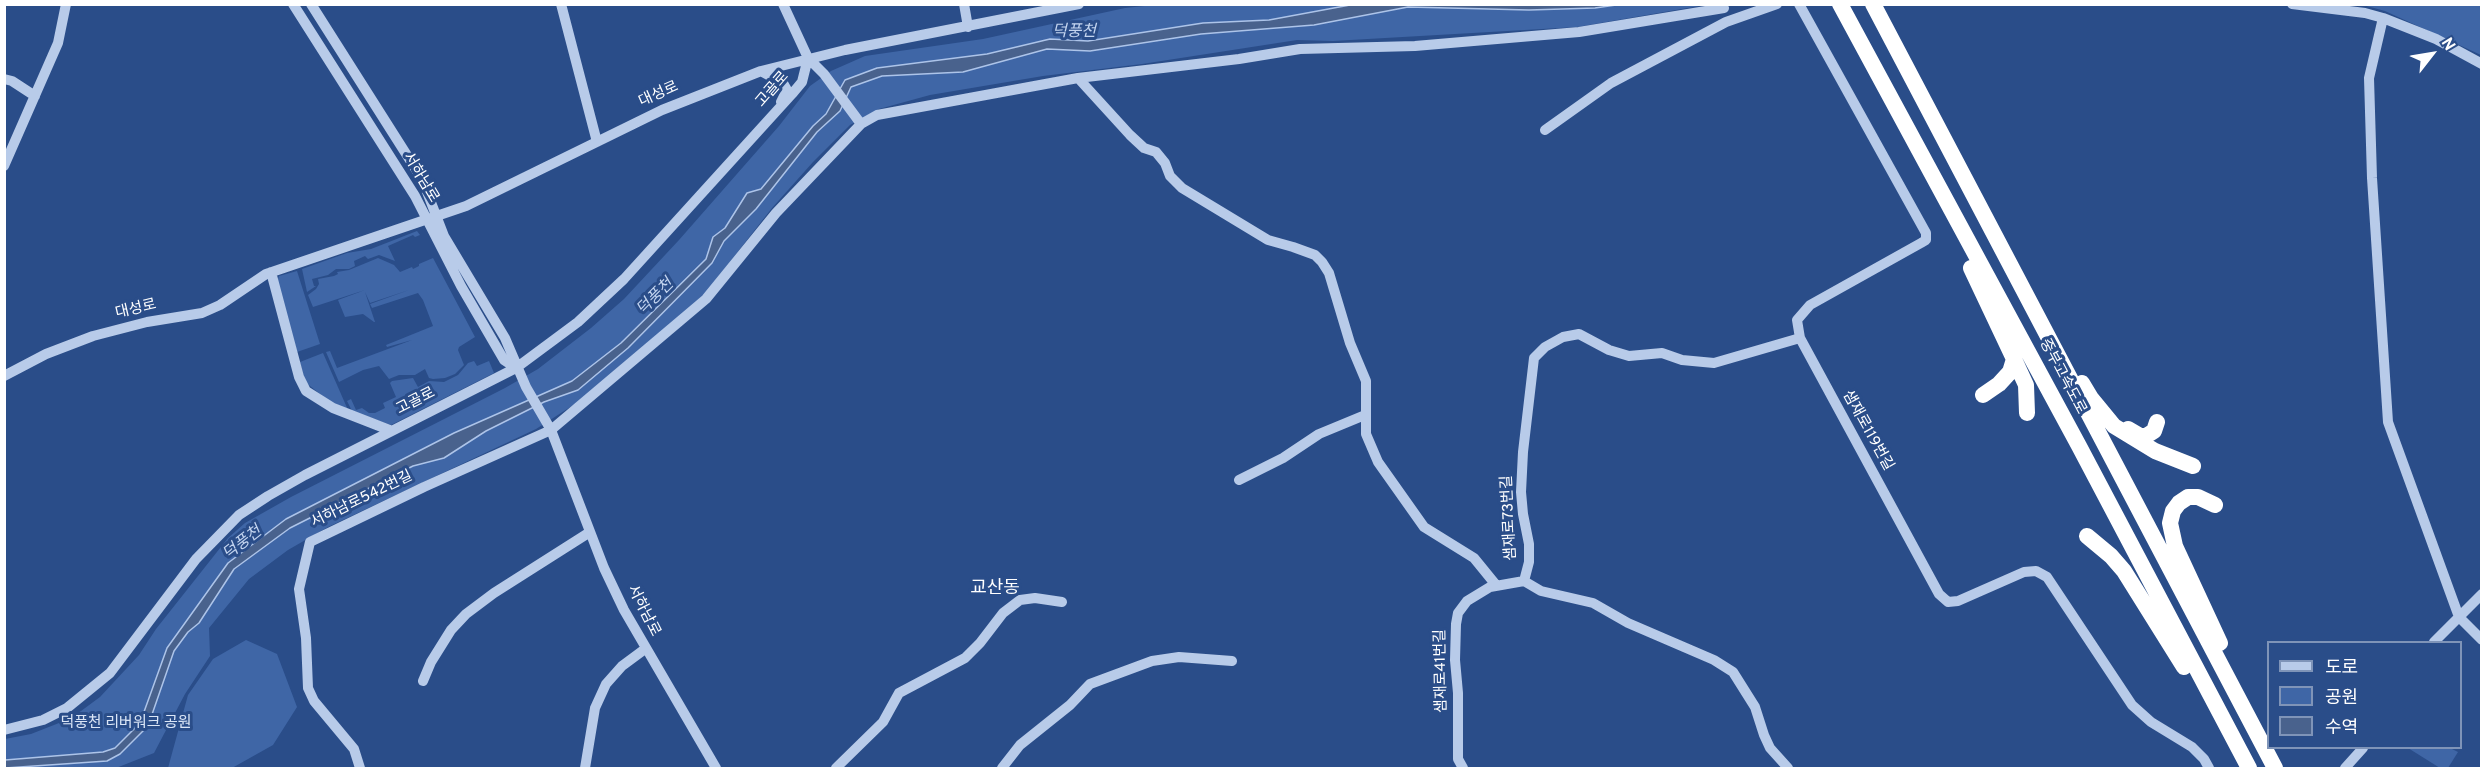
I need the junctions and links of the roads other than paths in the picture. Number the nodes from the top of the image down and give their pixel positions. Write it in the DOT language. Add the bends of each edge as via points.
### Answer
graph roads {
  1 [pos="66,4"];
  2 [pos="293,4"];
  3 [pos="311,4"];
  4 [pos="561,4"];
  5 [pos="783,4"];
  6 [pos="964,4"];
  7 [pos="1079,4"];
  8 [pos="1777,4"];
  9 [pos="1799,4"];
  10 [pos="1840,4"];
  11 [pos="1873,4"];
  12 [pos="2292,4"];
  13 [pos="1724,6"];
  14 [pos="2382,18"];
  15 [pos="1726,22"];
  16 [pos="968,27"];
  17 [pos="808,58"];
  18 [pos="2481,64"];
  19 [pos="761,71"];
  20 [pos="1078,78"];
  21 [pos="4,79"];
  22 [pos="35,96"];
  23 [pos="779,108"];
  24 [pos="861,124"];
  25 [pos="1545,130"];
  26 [pos="597,142"];
  27 [pos="4,166"];
  28 [pos="1933,176"];
  29 [pos="432,216"];
  30 [pos="271,272"];
  31 [pos="1800,338"];
  32 [pos="2051,346"];
  33 [pos="2014,359"];
  34 [pos="516,368"];
  35 [pos="4,376"];
  36 [pos="1983,395"];
  37 [pos="2091,398"];
  38 [pos="2027,412"];
  39 [pos="1365,415"];
  40 [pos="367,419"];
  41 [pos="2157,422"];
  42 [pos="550,428"];
  43 [pos="392,431"];
  44 [pos="370,442"];
  45 [pos="2193,466"];
  46 [pos="1239,480"];
  47 [pos="2215,505"];
  48 [pos="590,532"];
  49 [pos="2087,536"];
  50 [pos="1524,581"];
  51 [pos="1496,585"];
  52 [pos="2481,594"];
  53 [pos="1062,602"];
  54 [pos="2459,617"];
  55 [pos="2481,640"];
  56 [pos="2435,641"];
  57 [pos="645,649"];
  58 [pos="1232,661"];
  59 [pos="2224,672"];
  60 [pos="423,681"];
  61 [pos="2204,683"];
  62 [pos="4,730"];
  63 [pos="2361,749"];
  64 [pos="360,768"];
  65 [pos="585,768"];
  66 [pos="716,768"];
  67 [pos="836,768"];
  68 [pos="1002,768"];
  69 [pos="1463,768"];
  70 [pos="1788,768"];
  71 [pos="2209,768"];
  72 [pos="2249,768"];
  73 [pos="2275,768"];
  74 [pos="2345,768"];
  1 -- 22 [label="street" via="58,43"];
  2 -- 29 [label="street, 서하남로" via="415,196"];
  3 -- 29 [label="street, 서하남로" via="422,179"];
  4 -- 26 [label="street"];
  5 -- 17 [label="street"];
  6 -- 16 [label="street"];
  7 -- 16 [label="street, 대성로"];
  8 -- 15 [label="street"];
  9 -- 31 [label="street" via="1926,233 1926,240 1810,305 1797,320"];
  10 -- 28 [label="highway, 중부고속도로"];
  11 -- 32 [label="highway, 중부고속도로"];
  12 -- 14 [label="street"];
  13 -- 15 [label="street"];
  13 -- 20 [label="street" via="1579,32 1415,46 1300,50"];
  14 -- 18 [label="street" via="2436,39"];
  14 -- 54 [label="street" via="2369,78 2388,422"];
  15 -- 25 [label="street" via="1611,83"];
  16 -- 17 [label="street, 대성로"];
  17 -- 19 [label="street, 대성로"];
  17 -- 23 [label="street, 고골로" via="802,82"];
  17 -- 24 [label="street"];
  19 -- 23 [label="street" via="783,82 787,90"];
  19 -- 26 [label="street, 대성로" via="685,100"];
  20 -- 24 [label="street" via="877,115"];
  20 -- 39 [label="street" via="1130,135 1144,148 1156,152 1182,188 1243,227 1322,261 1366,381"];
  21 -- 22 [label="street"];
  22 -- 27 [label="street"];
  23 -- 34 [label="street, 고골로" via="601,303"];
  24 -- 42 [label="street" via="776,213 706,299"];
  26 -- 29 [label="street, 대성로" via="466,206"];
  28 -- 33 [label="highway" via="1952,228"];
  28 -- 61 [label="highway, 중부고속도로"];
  29 -- 30 [label="street, 대성로"];
  29 -- 34 [label="street, 서하남로" via="505,338"];
  30 -- 35 [label="street, 대성로" via="202,313 93,336"];
  30 -- 40 [label="street" via="303,387 333,408"];
  31 -- 50 [label="street, 샘재로73번길" via="1714,363 1682,360 1662,353 1629,356 1579,334 1545,346 1534,358 1523,452 1523,514 1529,553"];
  31 -- 71 [label="street, 샘재로119번길" via="1939,594 1948,602 1959,602 2024,572 2036,571 2047,577 2132,705 2151,722 2192,747"];
  32 -- 37 [label="highway" via="2074,370"];
  32 -- 59 [label="highway, 중부고속도로"];
  33 -- 36 [label="highway" via="2010,372"];
  33 -- 38 [label="highway" via="2026,385"];
  34 -- 42 [label="street, 서하남로"];
  34 -- 43 [label="street, 고골로"];
  37 -- 41 [label="highway" via="2140,436 2154,431"];
  37 -- 45 [label="highway" via="2114,426 2133,439"];
  39 -- 46 [label="street" via="1319,434"];
  39 -- 51 [label="street" via="1366,434 1378,462 1424,526 1474,558"];
  40 -- 43 [label="street"];
  40 -- 44 [label="street" via="372,428"];
  42 -- 48 [label="street, 서하남로"];
  42 -- 64 [label="street, 서하남로542번길" via="310,542 299,589 308,688 354,750"];
  43 -- 44 [label="street, 고골로"];
  44 -- 62 [label="street, 고골로" via="239,515 196,559 110,673 68,708 43,720"];
  47 -- 59 [label="highway" via="2188,497 2173,511 2170,523 2175,546 2225,654"];
  48 -- 57 [label="street, 서하남로"];
  48 -- 60 [label="street" via="466,614 451,630"];
  49 -- 61 [label="highway" via="2124,571 2190,676"];
  50 -- 51 [label="street, 샘재로41번길"];
  50 -- 70 [label="street, 샘재로73번길" via="1541,591 1593,603 1733,672 1755,707 1770,748"];
  51 -- 69 [label="street, 샘재로41번길" via="1467,601 1456,624 1458,759"];
  52 -- 54 [label="street"];
  53 -- 67 [label="street" via="1020,600 1003,613 965,658 899,693 883,722"];
  54 -- 55 [label="street"];
  54 -- 56 [label="street"];
  57 -- 65 [label="street" via="606,684 595,708"];
  57 -- 66 [label="street, 서하남로"];
  58 -- 68 [label="street" via="1179,657 1152,661 1090,684 1020,745"];
  59 -- 73 [label="highway, 중부고속도로"];
  61 -- 72 [label="highway, 중부고속도로"];
  63 -- 74 [label="street"];
}
